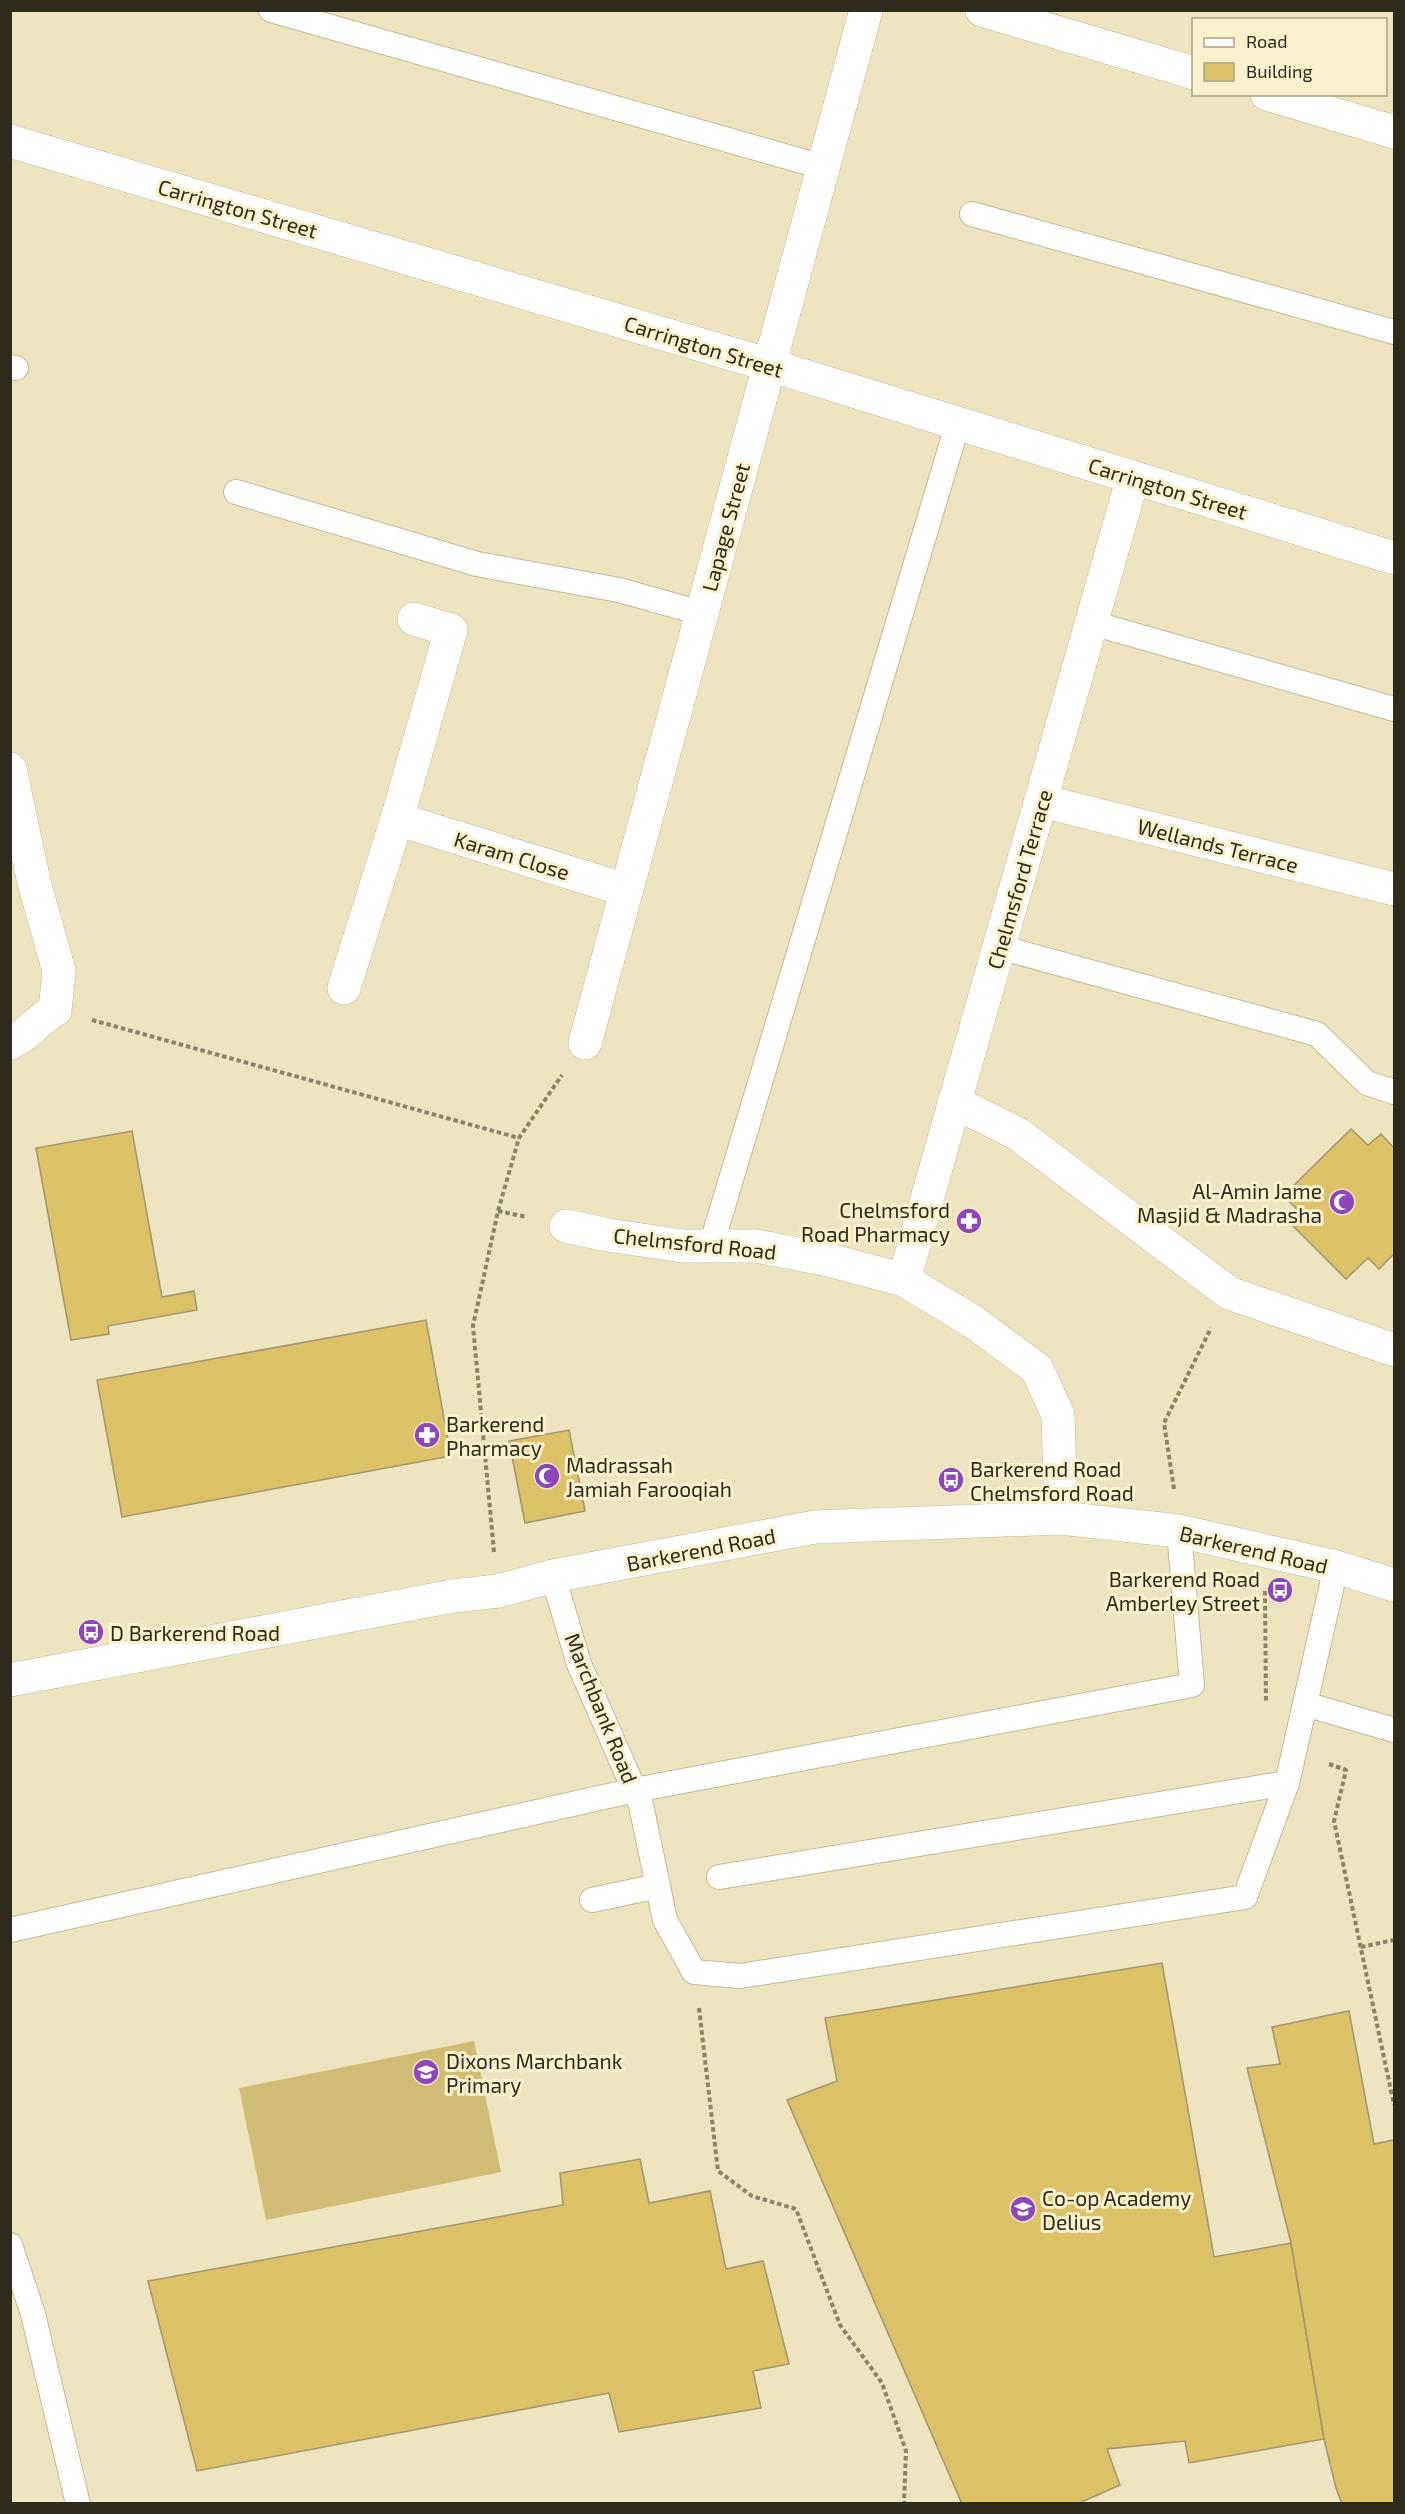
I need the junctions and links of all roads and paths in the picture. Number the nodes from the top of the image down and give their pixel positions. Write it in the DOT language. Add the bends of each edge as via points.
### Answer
graph roads {
  1 [pos="271,10"];
  2 [pos="866,10"];
  3 [pos="982,10"];
  4 [pos="1192,72"];
  5 [pos="1274,96"];
  6 [pos="1395,132"];
  7 [pos="10,141"];
  8 [pos="823,167"];
  9 [pos="972,214"];
  10 [pos="1395,332"];
  11 [pos="769,365"];
  12 [pos="958,423"];
  13 [pos="1133,477"];
  14 [pos="236,492"];
  15 [pos="1395,558"];
  16 [pos="701,613"];
  17 [pos="414,619"];
  18 [pos="1092,623"];
  19 [pos="1395,709"];
  20 [pos="10,769"];
  21 [pos="1042,801"];
  22 [pos="14,807"];
  23 [pos="397,819"];
  24 [pos="1395,889"];
  25 [pos="626,890"];
  26 [pos="999,947"];
  27 [pos="344,988"];
  28 [pos="55,1010"];
  29 [pos="10,1043"];
  30 [pos="585,1043"];
  31 [pos="1395,1092"];
  32 [pos="954,1102"];
  33 [pos="519,1138"];
  34 [pos="566,1226"];
  35 [pos="711,1246"];
  36 [pos="904,1280"];
  37 [pos="1229,1293"];
  38 [pos="1395,1350"];
  39 [pos="1061,1518"];
  40 [pos="1179,1531"];
  41 [pos="1269,1552"];
  42 [pos="1336,1567"];
  43 [pos="553,1576"];
  44 [pos="1395,1585"];
  45 [pos="498,1591"];
  46 [pos="10,1680"];
  47 [pos="1305,1704"];
  48 [pos="1395,1730"];
  49 [pos="1294,1752"];
  50 [pos="1287,1783"];
  51 [pos="638,1798"];
  52 [pos="720,1877"];
  53 [pos="657,1886"];
  54 [pos="592,1900"];
  55 [pos="10,1930"];
  56 [pos="1395,1940"];
  57 [pos="1361,1947"];
  58 [pos="694,1972"];
  59 [pos="1395,2105"];
  60 [pos="10,2245"];
  61 [pos="78,2504"];
  62 [pos="904,2504"];
  1 -- 8 [label="lane"];
  2 -- 8 [label="street, Lapage Street"];
  3 -- 4 [label="street"];
  5 -- 6 [label="street"];
  7 -- 11 [label="street, Carrington Street"];
  8 -- 11 [label="street, Lapage Street"];
  9 -- 10 [label="lane"];
  11 -- 12 [label="street, Carrington Street"];
  11 -- 16 [label="street, Lapage Street"];
  12 -- 13 [label="street, Carrington Street"];
  12 -- 35 [label="lane"];
  13 -- 15 [label="street, Carrington Street"];
  13 -- 18 [label="street, Chelmsford Terrace"];
  14 -- 16 [label="lane" via="477,564 619,590"];
  16 -- 25 [label="street, Lapage Street"];
  17 -- 23 [label="street" via="451,630"];
  18 -- 19 [label="lane"];
  18 -- 21 [label="street, Chelmsford Terrace"];
  20 -- 22 [label="street"];
  21 -- 24 [label="street, Wellands Terrace"];
  21 -- 26 [label="street, Chelmsford Terrace"];
  22 -- 28 [label="street" via="59,971"];
  23 -- 25 [label="street, Karam Close"];
  23 -- 27 [label="street"];
  25 -- 30 [label="street, Lapage Street"];
  26 -- 31 [label="lane" via="1317,1034 1367,1083"];
  26 -- 32 [label="street, Chelmsford Terrace"];
  28 -- 29 [label="street"];
  28 -- 33 [label="path"];
  30 -- 33 [label="path"];
  32 -- 36 [label="street, Chelmsford Terrace"];
  32 -- 37 [label="street" via="1018,1134"];
  33 -- 45 [label="path" via="498,1211 473,1326"];
  34 -- 35 [label="street, Chelmsford Road" via="683,1246"];
  35 -- 36 [label="street, Chelmsford Road" via="756,1246"];
  36 -- 39 [label="street, Chelmsford Road" via="972,1321 1037,1369 1058,1415"];
  37 -- 38 [label="street"];
  37 -- 40 [label="path" via="1164,1423"];
  39 -- 40 [label="street, Barkerend Road"];
  39 -- 43 [label="street, Barkerend Road" via="815,1527"];
  40 -- 41 [label="street, Barkerend Road"];
  40 -- 51 [label="lane" via="1192,1685"];
  41 -- 42 [label="street, Barkerend Road"];
  41 -- 49 [label="path" via="1264,1695 1273,1737"];
  42 -- 44 [label="street, Barkerend Road"];
  42 -- 47 [label="lane"];
  43 -- 45 [label="street, Barkerend Road"];
  43 -- 51 [label="lane, Marchbank Road" via="579,1664"];
  45 -- 46 [label="street, Barkerend Road" via="453,1596"];
  47 -- 48 [label="lane"];
  47 -- 49 [label="lane"];
  49 -- 50 [label="lane"];
  49 -- 57 [label="path" via="1346,1770 1334,1821"];
  50 -- 52 [label="lane"];
  50 -- 58 [label="lane" via="1245,1897 740,1976"];
  51 -- 53 [label="lane, Marchbank Road"];
  51 -- 55 [label="lane"];
  53 -- 54 [label="lane"];
  53 -- 58 [label="lane, Marchbank Road" via="665,1920"];
  56 -- 57 [label="path"];
  57 -- 59 [label="path"];
  58 -- 62 [label="path" via="718,2171 752,2196 796,2209 840,2325 882,2383 906,2451"];
  60 -- 61 [label="lane" via="33,2314"];
}
